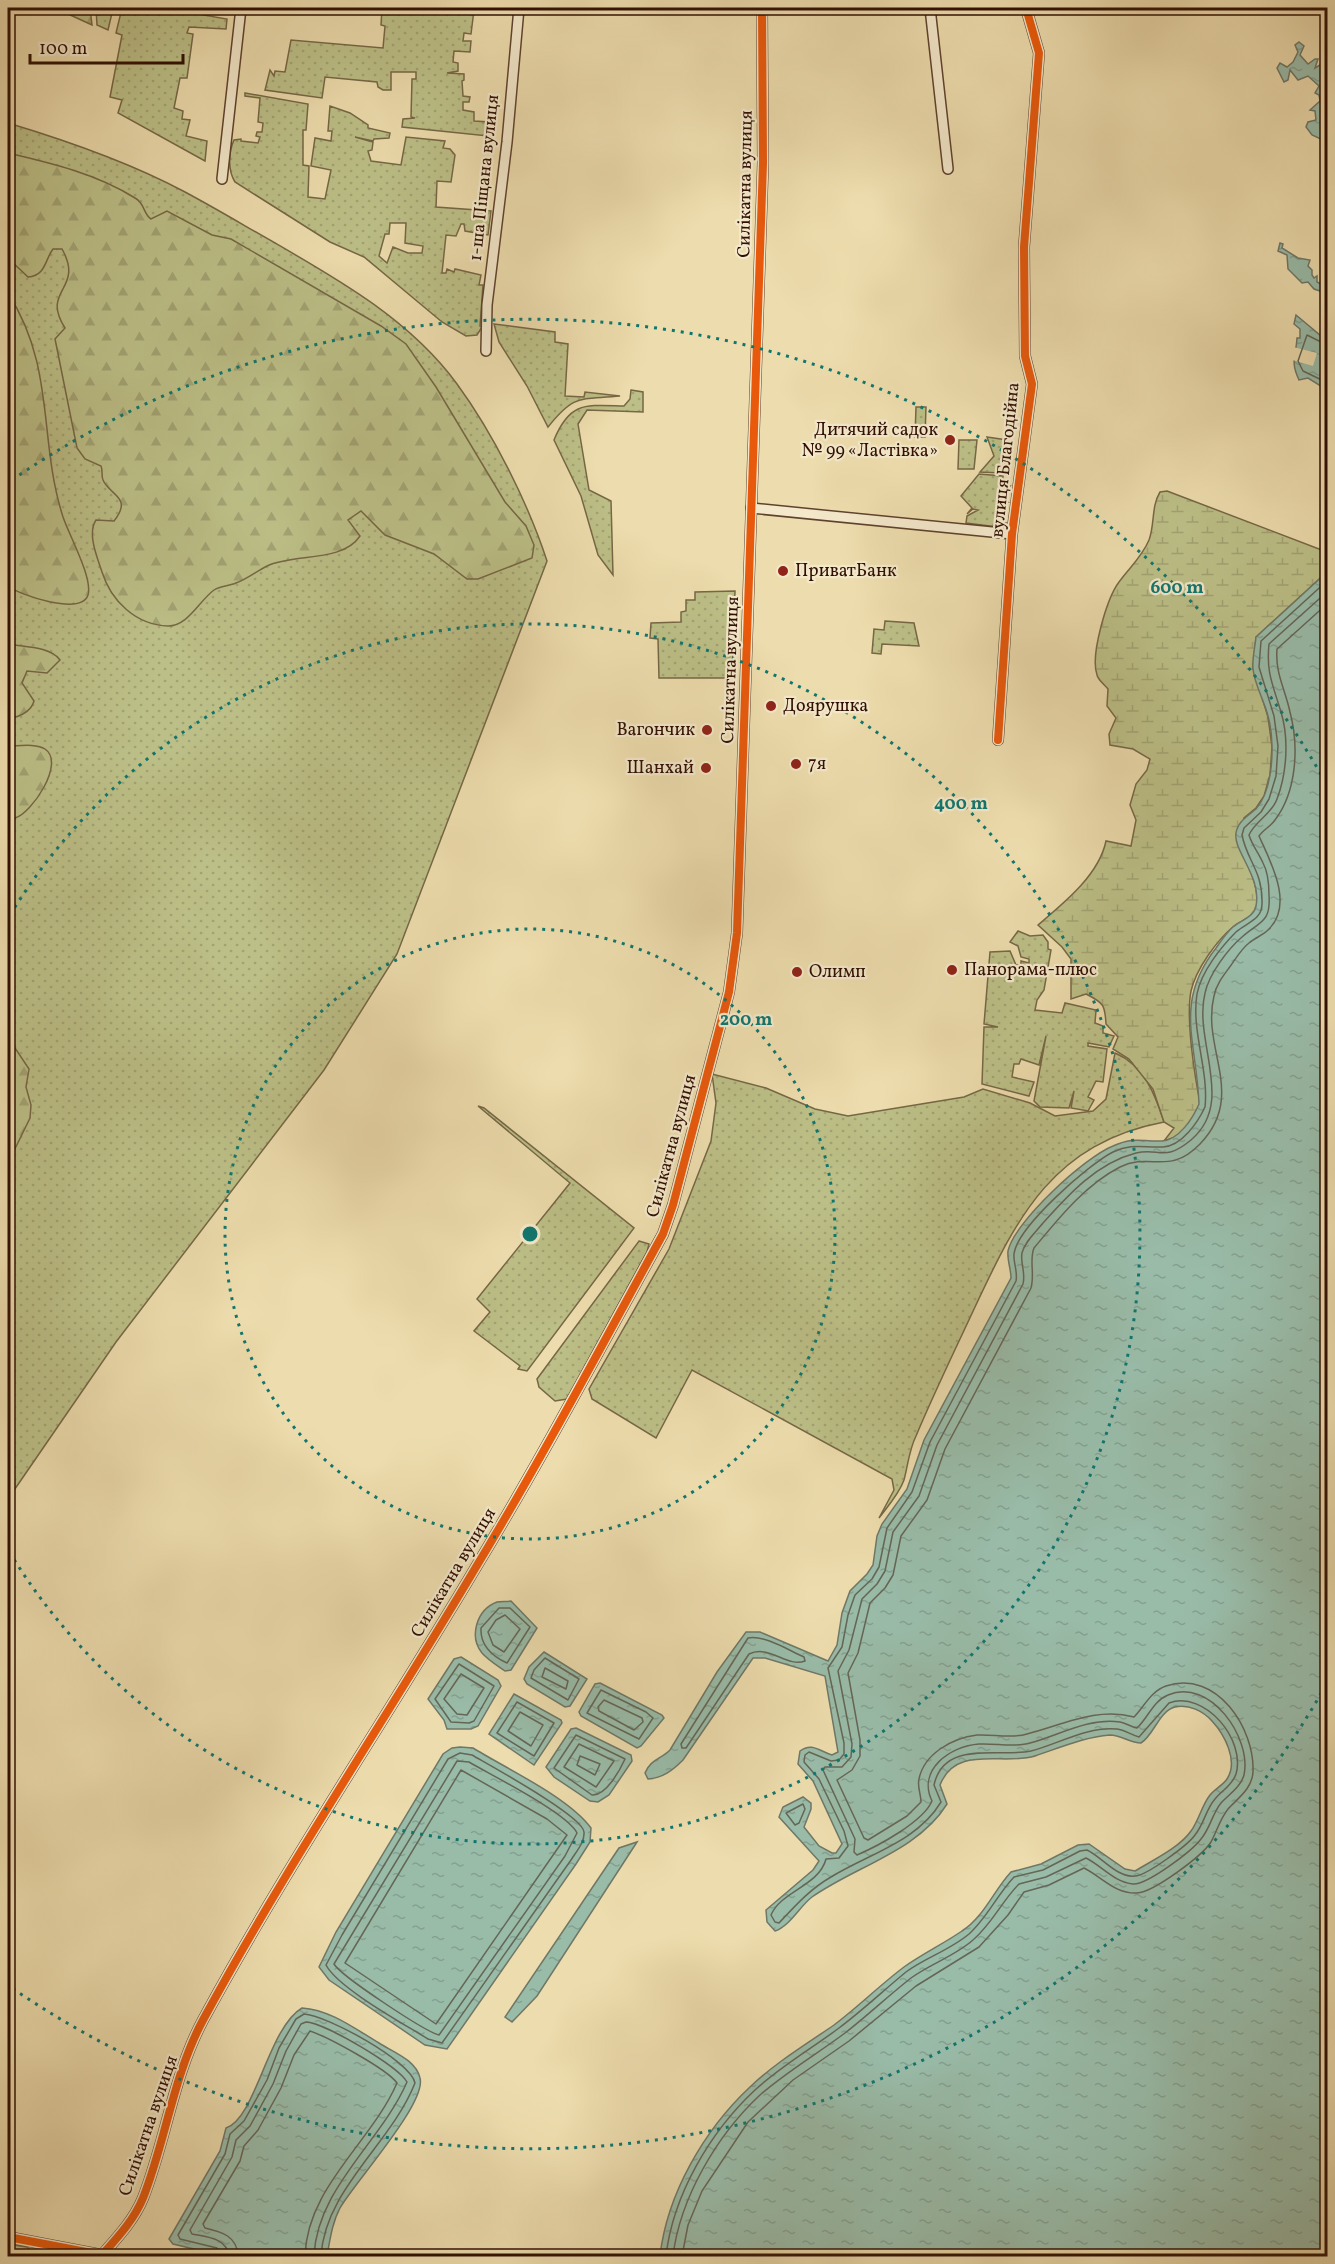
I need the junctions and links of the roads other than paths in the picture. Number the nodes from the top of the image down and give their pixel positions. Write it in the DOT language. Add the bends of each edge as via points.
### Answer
graph roads {
  1 [pos="241,8"];
  2 [pos="519,8"];
  3 [pos="762,8"];
  4 [pos="930,8"];
  5 [pos="1026,8"];
  6 [pos="948,169"];
  7 [pos="222,179"];
  8 [pos="486,351"];
  9 [pos="751,508"];
  10 [pos="1012,534"];
  11 [pos="998,740"];
  12 [pos="8,2236"];
  13 [pos="102,2255"];
  1 -- 7 [label="street"];
  2 -- 8 [label="street, 1-ша Піщана вулиця" via="487,305"];
  3 -- 9 [label="street, Силікатна вулиця" via="763,163"];
  4 -- 6 [label="street"];
  5 -- 10 [label="street, вулиця Благодійна" via="1039,53 1024,247 1025,356 1032,384"];
  9 -- 10 [label="street"];
  9 -- 13 [label="street, Силікатна вулиця" via="737,933 729,992 663,1234 477,1566 273,1898 201,2024 171,2100 142,2199 127,2227"];
  10 -- 11 [label="street, вулиця Благодійна"];
  12 -- 13 [label="street"];
}
